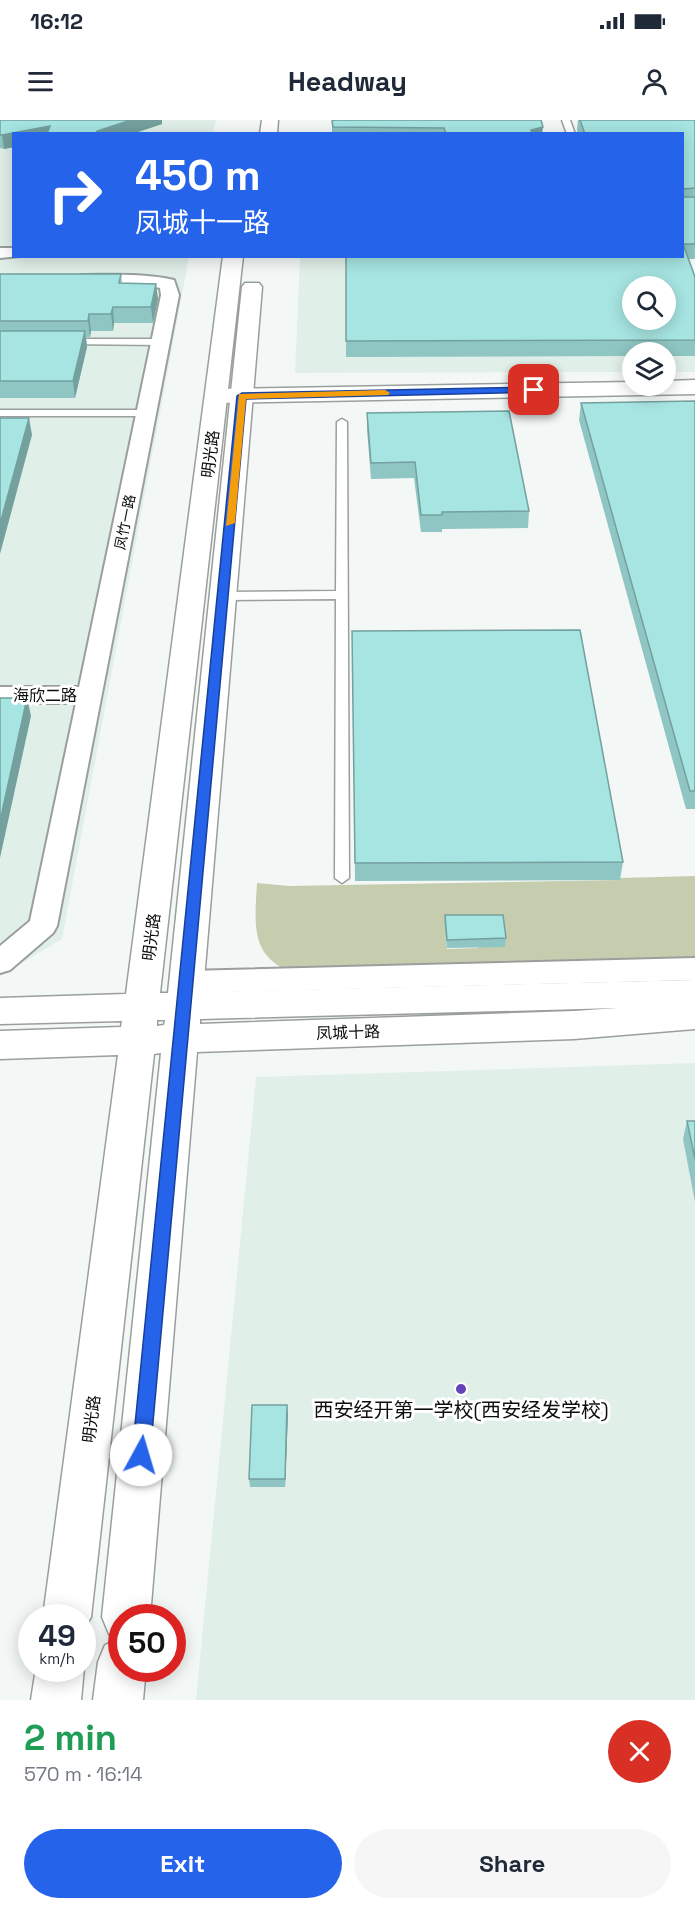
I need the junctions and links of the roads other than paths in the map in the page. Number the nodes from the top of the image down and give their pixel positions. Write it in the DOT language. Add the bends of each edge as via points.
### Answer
graph roads {
  1 [pos="234,258"];
  2 [pos="255,258"];
  3 [pos="68,279"];
  4 [pos="57,342"];
  5 [pos="161,342"];
  6 [pos="695,387"];
  7 [pos="230,396"];
  8 [pos="0,413"];
  9 [pos="147,413"];
  10 [pos="342,422"];
  11 [pos="342,595"];
  12 [pos="223,596"];
  13 [pos="0,695"];
  14 [pos="90,695"];
  15 [pos="342,879"];
  16 [pos="0,962"];
  17 [pos="695,969"];
  18 [pos="695,993"];
  19 [pos="142,1006"];
  20 [pos="185,1008"];
  21 [pos="0,1011"];
  22 [pos="695,1016"];
  23 [pos="138,1041"];
  24 [pos="0,1045"];
  25 [pos="69,1604"];
  26 [pos="127,1604"];
  27 [pos="59,1682"];
  28 [pos="120,1682"];
  29 [pos="57,1700"];
  30 [pos="118,1700"];
  1 -- 7 [label="main road, 明光路"];
  2 -- 7 [label="main road, 明光路"];
  3 -- 5 [label="street, 凤竹一路" via="168,284 170,296"];
  4 -- 5 [label="lane"];
  5 -- 9 [label="street, 凤竹一路"];
  6 -- 7 [label="main road"];
  7 -- 12 [label="main road, 明光路"];
  7 -- 19 [label="main road, 明光路"];
  8 -- 9 [label="lane"];
  9 -- 14 [label="street, 凤竹一路"];
  10 -- 11 [label="lane"];
  11 -- 12 [label="lane"];
  11 -- 15 [label="lane"];
  12 -- 20 [label="main road, 明光路"];
  13 -- 14 [label="street, 海欣二路"];
  14 -- 16 [label="street, 凤竹一路" via="43,926"];
  17 -- 20 [label="street"];
  18 -- 20 [label="main road, 凤城十路"];
  19 -- 20 [label="main road, 凤城十路"];
  19 -- 21 [label="main road, 凤城十路"];
  19 -- 23 [label="main road, 明光路"];
  20 -- 22 [label="main road, 凤城十路" via="574,1025"];
  20 -- 23 [label="main road, 凤城十路"];
  20 -- 26 [label="main road, 明光路"];
  23 -- 24 [label="main road, 凤城十路"];
  23 -- 25 [label="main road, 明光路"];
  27 -- 29 [label="main road"];
  28 -- 30 [label="main road"];
}
